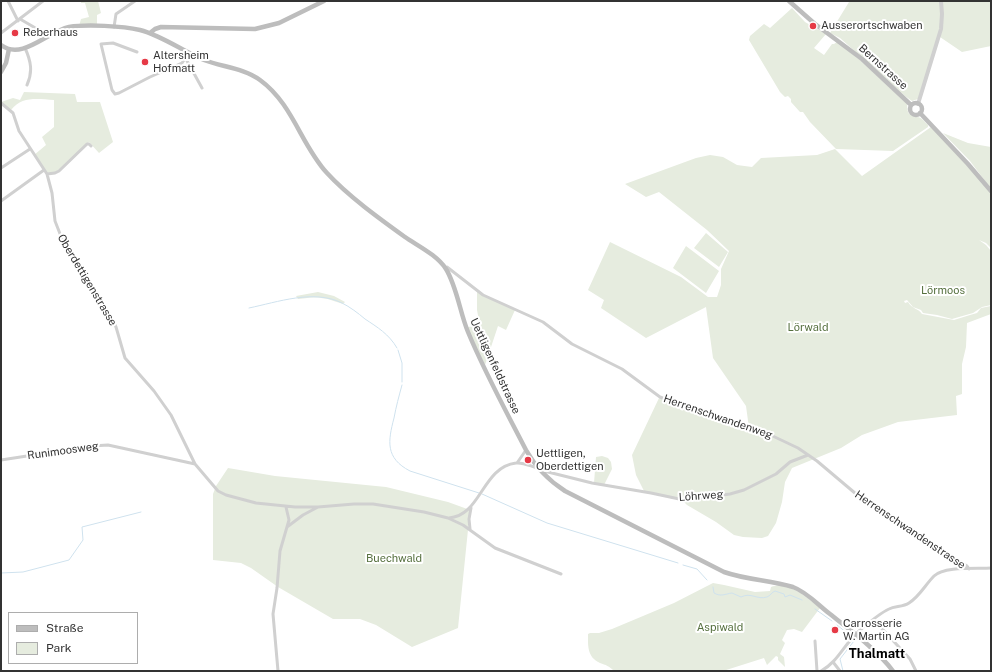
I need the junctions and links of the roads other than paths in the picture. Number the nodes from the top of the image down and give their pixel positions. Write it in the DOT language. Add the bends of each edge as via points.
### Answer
graph roads {
  1 [pos="8,1"];
  2 [pos="43,1"];
  3 [pos="135,1"];
  4 [pos="324,1"];
  5 [pos="788,1"];
  6 [pos="941,1"];
  7 [pos="19,20"];
  8 [pos="114,27"];
  9 [pos="166,28"];
  10 [pos="1,33"];
  11 [pos="150,33"];
  12 [pos="47,36"];
  13 [pos="157,36"];
  14 [pos="1,45"];
  15 [pos="26,48"];
  16 [pos="9,49"];
  17 [pos="137,52"];
  18 [pos="189,53"];
  19 [pos="186,59"];
  20 [pos="1,72"];
  21 [pos="27,85"];
  22 [pos="202,88"];
  23 [pos="1,103"];
  24 [pos="918,104"];
  25 [pos="911,105"];
  26 [pos="920,113"];
  27 [pos="91,146"];
  28 [pos="30,149"];
  29 [pos="1,168"];
  30 [pos="44,170"];
  31 [pos="47,174"];
  32 [pos="991,191"];
  33 [pos="1,201"];
  34 [pos="443,266"];
  35 [pos="456,275"];
  36 [pos="450,278"];
  37 [pos="526,450"];
  38 [pos="808,455"];
  39 [pos="1,460"];
  40 [pos="817,460"];
  41 [pos="517,463"];
  42 [pos="195,464"];
  43 [pos="538,469"];
  44 [pos="286,506"];
  45 [pos="318,507"];
  46 [pos="471,508"];
  47 [pos="448,518"];
  48 [pos="287,527"];
  49 [pos="470,529"];
  50 [pos="991,568"];
  51 [pos="969,569"];
  52 [pos="561,574"];
  53 [pos="874,620"];
  54 [pos="855,635"];
  55 [pos="815,641"];
  56 [pos="833,662"];
  57 [pos="278,671"];
  58 [pos="817,671"];
  59 [pos="821,671"];
  60 [pos="840,671"];
  61 [pos="893,671"];
  62 [pos="916,671"];
  1 -- 7 [label="street"];
  2 -- 7 [label="street"];
  3 -- 8 [label="street" via="116,14"];
  4 -- 9 [label="main road" via="279,23 261,28"];
  5 -- 25 [label="main road, Bernstrasse" via="862,59"];
  6 -- 24 [label="street" via="941,29"];
  7 -- 10 [label="street"];
  7 -- 12 [label="street"];
  8 -- 11 [label="main road, Uettligenfeldstrasse"];
  8 -- 12 [label="main road, Uettligenfeldstrasse" via="72,27"];
  9 -- 11 [label="main road" via="159,27"];
  9 -- 13 [label="main road"];
  11 -- 13 [label="main road, Uettligenfeldstrasse"];
  12 -- 15 [label="main road, Uettligenfeldstrasse"];
  13 -- 18 [label="main road, Uettligenfeldstrasse"];
  14 -- 16 [label="main road"];
  15 -- 16 [label="main road"];
  15 -- 21 [label="street" via="31,65"];
  16 -- 20 [label="main road"];
  17 -- 19 [label="street" via="113,43 101,44 112,90 116,94"];
  18 -- 19 [label="street"];
  18 -- 34 [label="main road, Uettligenfeldstrasse" via="247,72 263,82 282,101 316,159 328,174 375,215"];
  19 -- 22 [label="street"];
  23 -- 28 [label="street, Oberdettigenstrasse" via="13,113 19,131"];
  24 -- 25 [label="main road"];
  24 -- 26 [label="main road" via="921,108"];
  25 -- 26 [label="main road" via="912,113"];
  26 -- 32 [label="main road"];
  27 -- 31 [label="street" via="87,144 59,171"];
  28 -- 29 [label="street"];
  28 -- 30 [label="street, Oberdettigenstrasse"];
  30 -- 31 [label="street, Oberdettigenstrasse"];
  30 -- 33 [label="street"];
  31 -- 42 [label="street, Oberdettigenstrasse" via="55,221 64,244 109,313 125,358 171,415"];
  34 -- 35 [label="street, Herrenschwandenweg"];
  34 -- 36 [label="main road, Uettligenfeldstrasse"];
  35 -- 36 [label="street"];
  35 -- 38 [label="street, Herrenschwandenweg" via="483,295 543,322 572,344 622,369 660,397 760,430 785,440"];
  36 -- 37 [label="main road, Uettligenfeldstrasse" via="471,338"];
  37 -- 41 [label="street"];
  37 -- 43 [label="main road, Uettligenfeldstrasse"];
  38 -- 40 [label="street, Herrenschwandenweg"];
  38 -- 43 [label="street, Löhrweg" via="790,462 776,474 744,490 684,500 592,483"];
  39 -- 42 [label="street, Runimoosweg" via="108,445"];
  40 -- 51 [label="street, Herrenschwandenstrasse" via="862,499"];
  41 -- 43 [label="street, Löhrweg"];
  41 -- 46 [label="street" via="500,470 488,481"];
  42 -- 44 [label="street, Oberdettigenstrasse" via="223,494 252,502"];
  43 -- 54 [label="main road, Uettligenfeldstrasse" via="565,491 713,566 737,576 789,586 801,591"];
  44 -- 45 [label="street, Oberdettigenstrasse"];
  44 -- 48 [label="street" via="289,516"];
  45 -- 47 [label="street, Oberdettigenstrasse" via="373,504"];
  45 -- 48 [label="street"];
  46 -- 47 [label="street" via="461,515"];
  46 -- 49 [label="street"];
  47 -- 49 [label="street, Oberdettigenstrasse"];
  48 -- 57 [label="street" via="279,556 273,614"];
  49 -- 52 [label="street, Oberdettigenstrasse" via="495,548"];
  50 -- 51 [label="street, Herrenschwandenstrasse"];
  51 -- 53 [label="street" via="938,573 911,602 890,609"];
  53 -- 54 [label="street"];
  53 -- 62 [label="street" via="910,659"];
  54 -- 56 [label="street"];
  54 -- 61 [label="main road, Uettligenfeldstrasse"];
  55 -- 58 [label="street"];
  56 -- 59 [label="street"];
  56 -- 60 [label="street"];
}
